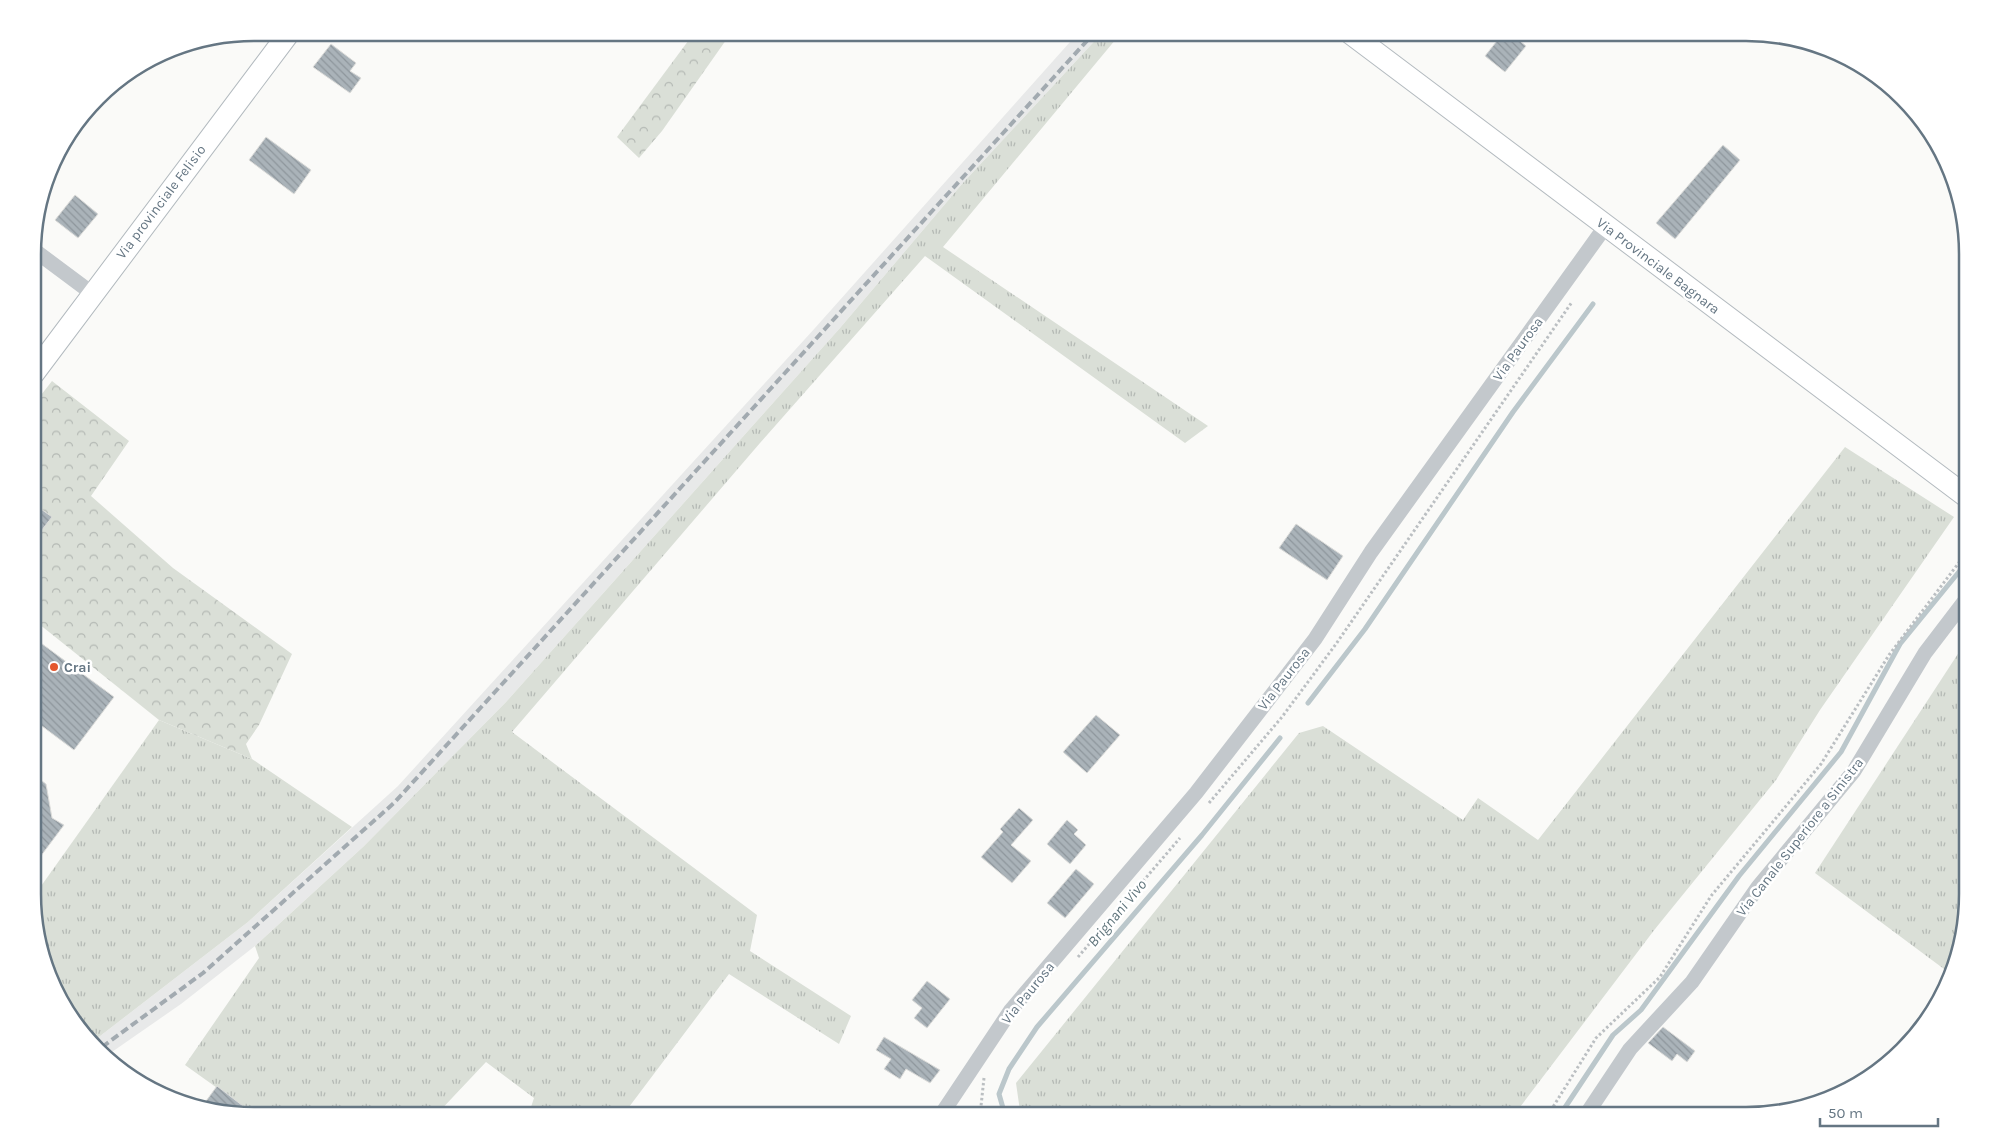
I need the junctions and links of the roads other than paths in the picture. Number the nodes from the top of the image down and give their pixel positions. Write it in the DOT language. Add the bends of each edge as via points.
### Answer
graph roads {
  1 [pos="281,41"];
  2 [pos="1362,41"];
  3 [pos="1606,227"];
  4 [pos="41,255"];
  5 [pos="93,294"];
  6 [pos="41,363"];
  7 [pos="1959,491"];
  8 [pos="1959,608"];
  9 [pos="946,1107"];
  10 [pos="1591,1107"];
  1 -- 5 [label="main road, Via provinciale Felisio"];
  2 -- 3 [label="main road, Via Provinciale Bagnara"];
  3 -- 7 [label="main road, Via Provinciale Bagnara"];
  3 -- 9 [label="street, Via Paurosa" via="1371,552 1315,639 1196,793 1011,1010"];
  4 -- 5 [label="street"];
  5 -- 6 [label="main road, Via provinciale Felisio"];
  8 -- 10 [label="street, Via Canale Superiore a Sinistra" via="1925,653 1854,771 1758,887 1692,982 1630,1050"];
}
